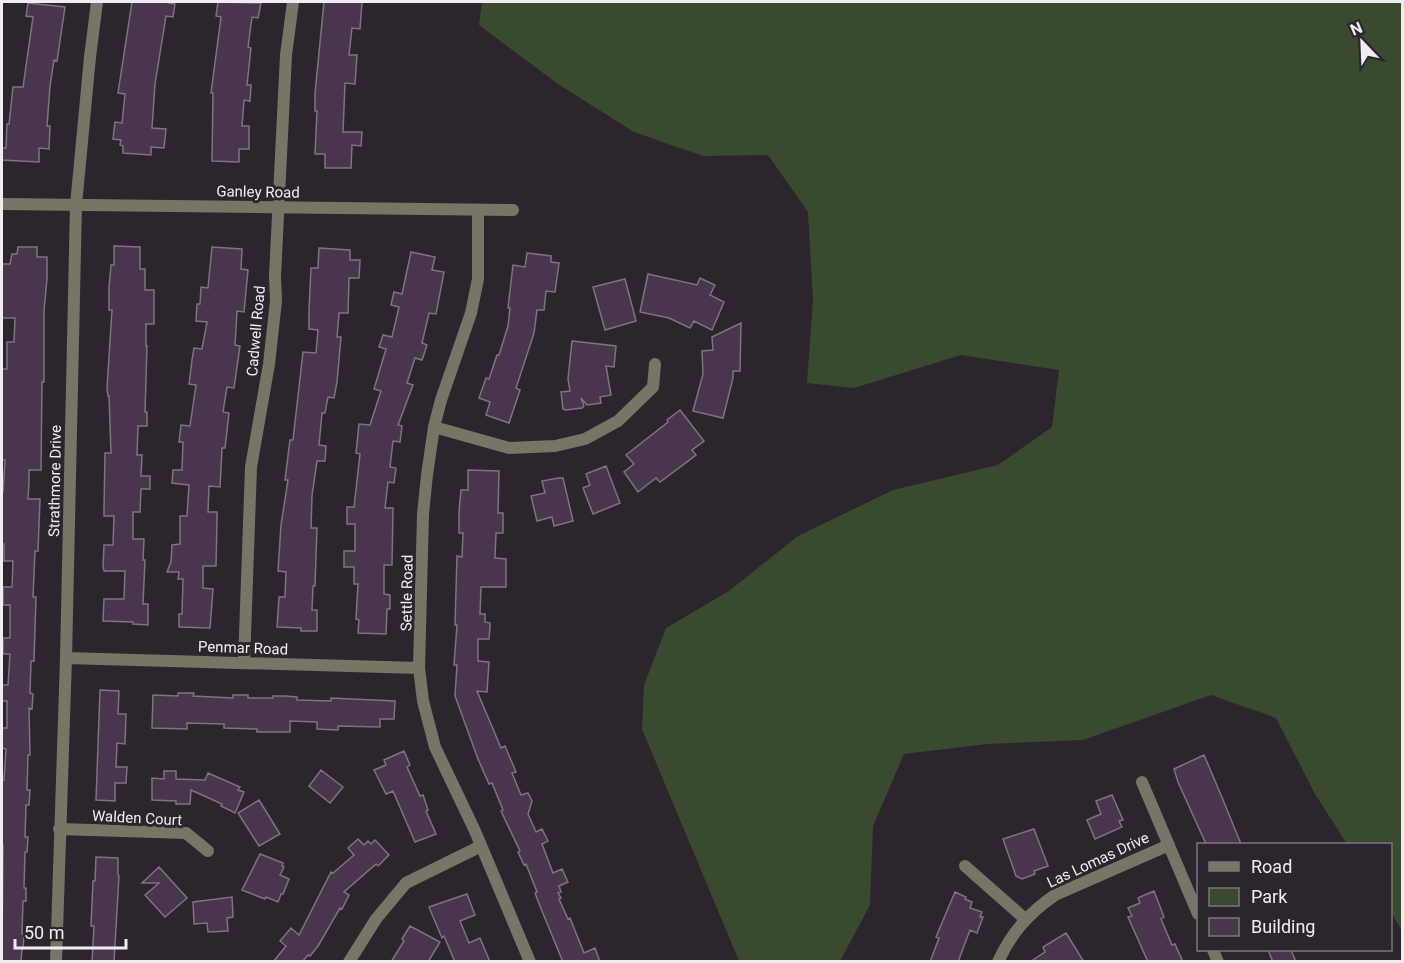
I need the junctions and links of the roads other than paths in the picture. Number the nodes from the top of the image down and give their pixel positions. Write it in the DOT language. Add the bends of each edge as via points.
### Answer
graph roads {
  1 [pos="98,2"];
  2 [pos="293,2"];
  3 [pos="2,204"];
  4 [pos="76,205"];
  5 [pos="279,207"];
  6 [pos="478,210"];
  7 [pos="513,210"];
  8 [pos="655,364"];
  9 [pos="434,427"];
  10 [pos="66,658"];
  11 [pos="244,663"];
  12 [pos="419,668"];
  13 [pos="1142,782"];
  14 [pos="59,830"];
  15 [pos="1169,845"];
  16 [pos="481,846"];
  17 [pos="208,851"];
  18 [pos="965,866"];
  19 [pos="1197,913"];
  20 [pos="1025,919"];
  21 [pos="56,962"];
  22 [pos="349,962"];
  23 [pos="530,962"];
  24 [pos="998,962"];
  1 -- 4 [label="street, Strathmore Drive"];
  2 -- 5 [label="street, Cadwell Road" via="286,55"];
  3 -- 4 [label="street, Ganley Road"];
  4 -- 5 [label="street, Ganley Road"];
  4 -- 10 [label="street, Strathmore Drive"];
  5 -- 6 [label="street, Ganley Road"];
  5 -- 11 [label="street, Cadwell Road" via="276,301 251,467"];
  6 -- 7 [label="street, Ganley Road"];
  6 -- 9 [label="street, Settle Road" via="478,279"];
  8 -- 9 [label="street" via="652,387 618,421 585,439 555,447 509,448"];
  9 -- 12 [label="street, Settle Road" via="423,514"];
  10 -- 11 [label="street, Penmar Road"];
  10 -- 14 [label="street, Strathmore Drive"];
  11 -- 12 [label="street, Penmar Road"];
  12 -- 16 [label="street, Settle Road" via="435,747"];
  13 -- 15 [label="street"];
  14 -- 17 [label="street, Walden Court" via="186,833"];
  14 -- 21 [label="street, Strathmore Drive"];
  15 -- 19 [label="street"];
  15 -- 20 [label="street, Las Lomas Drive" via="1055,895"];
  16 -- 22 [label="street" via="406,883 376,919"];
  16 -- 23 [label="street, Settle Road"];
  18 -- 20 [label="street"];
  20 -- 24 [label="street, Las Lomas Drive"];
}
